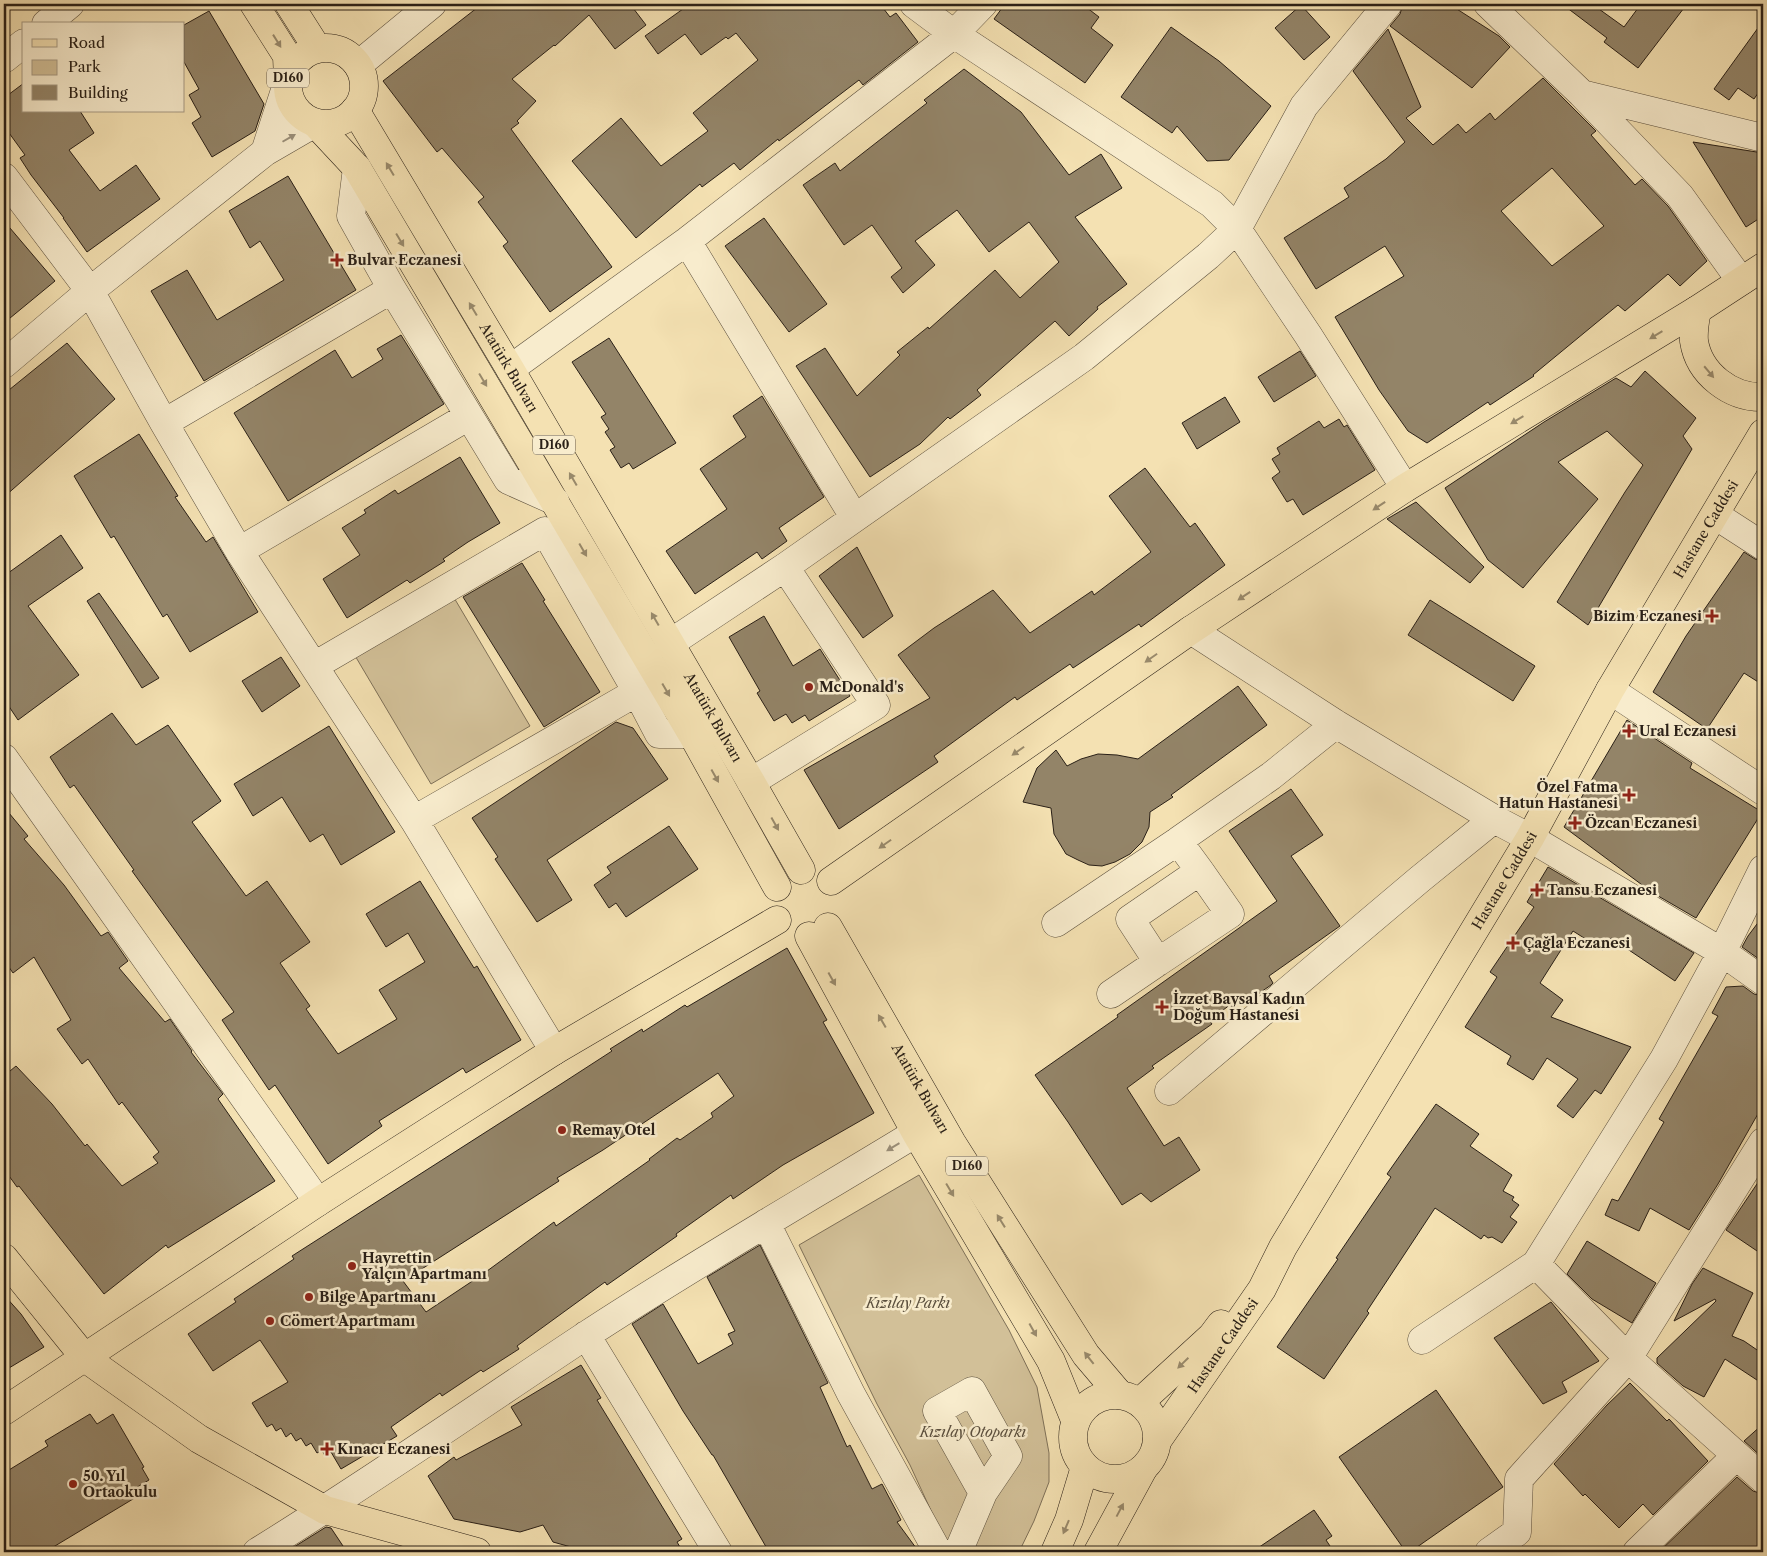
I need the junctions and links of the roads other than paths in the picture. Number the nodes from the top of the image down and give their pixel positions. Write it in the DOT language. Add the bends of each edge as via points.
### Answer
graph roads {
  1 [pos="70,4"];
  2 [pos="254,4"];
  3 [pos="289,4"];
  4 [pos="432,4"];
  5 [pos="914,4"];
  6 [pos="983,4"];
  7 [pos="1388,4"];
  8 [pos="1488,4"];
  9 [pos="48,22"];
  10 [pos="954,34"];
  11 [pos="22,45"];
  12 [pos="317,48"];
  13 [pos="4,59"];
  14 [pos="358,65"];
  15 [pos="288,81"];
  16 [pos="1582,94"];
  17 [pos="355,110"];
  18 [pos="315,123"];
  19 [pos="1763,138"];
  20 [pos="266,152"];
  21 [pos="357,168"];
  22 [pos="4,177"];
  23 [pos="1237,229"];
  24 [pos="687,241"];
  25 [pos="1752,274"];
  26 [pos="392,289"];
  27 [pos="90,291"];
  28 [pos="1697,310"];
  29 [pos="4,364"];
  30 [pos="510,369"];
  31 [pos="1763,397"];
  32 [pos="468,416"];
  33 [pos="164,424"];
  34 [pos="1763,433"];
  35 [pos="1405,488"];
  36 [pos="555,501"];
  37 [pos="1715,515"];
  38 [pos="854,517"];
  39 [pos="1763,546"];
  40 [pos="239,551"];
  41 [pos="785,567"];
  42 [pos="1191,630"];
  43 [pos="669,644"];
  44 [pos="314,666"];
  45 [pos="1610,690"];
  46 [pos="638,692"];
  47 [pos="1336,724"];
  48 [pos="692,734"];
  49 [pos="4,758"];
  50 [pos="751,782"];
  51 [pos="1763,791"];
  52 [pos="1494,819"];
  53 [pos="414,820"];
  54 [pos="1530,838"];
  55 [pos="1178,841"];
  56 [pos="1763,869"];
  57 [pos="801,870"];
  58 [pos="1200,871"];
  59 [pos="831,881"];
  60 [pos="777,887"];
  61 [pos="777,920"];
  62 [pos="1056,923"];
  63 [pos="819,932"];
  64 [pos="1722,952"];
  65 [pos="1158,962"];
  66 [pos="1763,981"];
  67 [pos="1111,994"];
  68 [pos="554,1051"];
  69 [pos="1169,1091"];
  70 [pos="916,1133"];
  71 [pos="1763,1142"];
  72 [pos="318,1202"];
  73 [pos="766,1223"];
  74 [pos="1284,1247"];
  75 [pos="4,1258"];
  76 [pos="1536,1264"];
  77 [pos="586,1335"];
  78 [pos="1422,1340"];
  79 [pos="85,1358"];
  80 [pos="1628,1358"];
  81 [pos="1130,1398"];
  82 [pos="4,1411"];
  83 [pos="1075,1420"];
  84 [pos="1157,1441"];
  85 [pos="1736,1456"];
  86 [pos="1085,1467"];
  87 [pos="1143,1469"];
  88 [pos="1763,1479"];
  89 [pos="983,1493"];
  90 [pos="325,1510"];
  91 [pos="257,1552"];
  92 [pos="477,1552"];
  93 [pos="718,1552"];
  94 [pos="938,1552"];
  95 [pos="958,1552"];
  96 [pos="1056,1552"];
  97 [pos="1098,1552"];
  98 [pos="1489,1552"];
  99 [pos="1637,1552"];
  1 -- 9 [label="street"];
  2 -- 15 [label="main road, D160, one-way" via="286,56"];
  3 -- 12 [label="main road"];
  4 -- 14 [label="street"];
  5 -- 10 [label="street"];
  6 -- 10 [label="street"];
  7 -- 23 [label="street" via="1304,106"];
  8 -- 16 [label="street"];
  10 -- 23 [label="street" via="1212,204"];
  10 -- 24 [label="street"];
  11 -- 13 [label="street"];
  12 -- 14 [label="main road" via="342,51"];
  12 -- 15 [label="main road, D160" via="295,62"];
  14 -- 17 [label="main road" via="364,81 363,94"];
  15 -- 18 [label="main road, D160" via="289,98 295,109"];
  15 -- 20 [label="street"];
  16 -- 19 [label="street"];
  16 -- 25 [label="street"];
  17 -- 18 [label="main road" via="340,122"];
  30 -- 17 [label="main road, Atatürk Bulvarı / D160, one-way"];
  20 -- 18 [label="street, one-way"];
  18 -- 21 [label="main road, Atatürk Bulvarı / D160"];
  20 -- 27 [label="street"];
  21 -- 26 [label="street" via="351,216"];
  21 -- 36 [label="main road, Atatürk Bulvarı / D160, one-way"];
  22 -- 27 [label="street"];
  23 -- 35 [label="street"];
  23 -- 38 [label="street" via="1084,357"];
  24 -- 30 [label="street"];
  24 -- 38 [label="street"];
  25 -- 28 [label="main road"];
  26 -- 32 [label="street"];
  26 -- 33 [label="street"];
  27 -- 29 [label="street"];
  27 -- 33 [label="street"];
  28 -- 31 [label="main road, one-way" via="1694,342 1708,372 1734,392"];
  28 -- 35 [label="main road, one-way"];
  43 -- 30 [label="main road, Atatürk Bulvarı / D160, one-way"];
  32 -- 36 [label="street" via="508,480"];
  32 -- 40 [label="street"];
  33 -- 40 [label="street"];
  34 -- 37 [label="main road, Hastane Caddesi"];
  35 -- 42 [label="main road, one-way"];
  36 -- 48 [label="main road, Atatürk Bulvarı / D160, one-way"];
  37 -- 39 [label="street"];
  37 -- 45 [label="main road, Hastane Caddesi"];
  38 -- 41 [label="street"];
  40 -- 44 [label="street"];
  41 -- 43 [label="street"];
  41 -- 50 [label="street" via="876,705"];
  42 -- 47 [label="street"];
  42 -- 59 [label="main road, one-way"];
  43 -- 50 [label="main road, Atatürk Bulvarı / D160"];
  44 -- 46 [label="street" via="545,531"];
  44 -- 53 [label="street"];
  45 -- 51 [label="street"];
  45 -- 54 [label="main road, Hastane Caddesi"];
  46 -- 48 [label="street" via="659,734"];
  46 -- 53 [label="street"];
  47 -- 52 [label="street"];
  47 -- 55 [label="street" via="1271,776"];
  48 -- 60 [label="main road, Atatürk Bulvarı, one-way"];
  49 -- 72 [label="street"];
  50 -- 57 [label="main road, Atatürk Bulvarı, one-way"];
  52 -- 54 [label="street"];
  52 -- 69 [label="street"];
  53 -- 68 [label="street"];
  54 -- 64 [label="street"];
  54 -- 74 [label="main road, Hastane Caddesi"];
  55 -- 58 [label="street"];
  55 -- 62 [label="street"];
  56 -- 64 [label="street"];
  57 -- 59 [label="main road" via="819,872"];
  57 -- 60 [label="main road" via="786,876"];
  58 -- 65 [label="street" via="1130,919"];
  58 -- 65 [label="street" via="1230,914"];
  59 -- 63 [label="main road" via="839,898 838,909 835,919"];
  60 -- 61 [label="main road" via="772,905"];
  61 -- 63 [label="main road" via="788,931 798,935"];
  61 -- 68 [label="main road"];
  63 -- 70 [label="main road, Atatürk Bulvarı, one-way"];
  81 -- 63 [label="main road, Atatürk Bulvarı / D160, one-way" via="1086,1355"];
  64 -- 66 [label="street"];
  64 -- 76 [label="street" via="1664,1059"];
  65 -- 67 [label="street"];
  68 -- 72 [label="main road"];
  70 -- 73 [label="street, one-way"];
  70 -- 83 [label="main road, Atatürk Bulvarı / D160, one-way" via="1042,1344"];
  71 -- 80 [label="street"];
  72 -- 79 [label="main road"];
  73 -- 77 [label="street"];
  73 -- 94 [label="street" via="851,1394"];
  74 -- 81 [label="main road, Hastane Caddesi, one-way" via="1212,1336"];
  74 -- 84 [label="main road, Hastane Caddesi" via="1262,1289"];
  75 -- 79 [label="main road"];
  76 -- 78 [label="street"];
  76 -- 80 [label="street"];
  77 -- 90 [label="street"];
  77 -- 93 [label="street"];
  79 -- 82 [label="main road"];
  79 -- 90 [label="main road" via="199,1439"];
  80 -- 85 [label="street"];
  80 -- 98 [label="street" via="1519,1479 1517,1532"];
  81 -- 83 [label="main road" via="1103,1396 1092,1401"];
  81 -- 84 [label="main road, D160" via="1149,1411 1155,1422"];
  83 -- 86 [label="main road, D160" via="1073,1445"];
  84 -- 87 [label="main road" via="1152,1459"];
  85 -- 88 [label="street"];
  85 -- 99 [label="street"];
  86 -- 87 [label="main road" via="1093,1474 1114,1480 1135,1475"];
  86 -- 96 [label="main road, one-way"];
  97 -- 87 [label="main road, one-way"];
  89 -- 95 [label="street"];
  90 -- 91 [label="street"];
  90 -- 92 [label="main road"];
}
